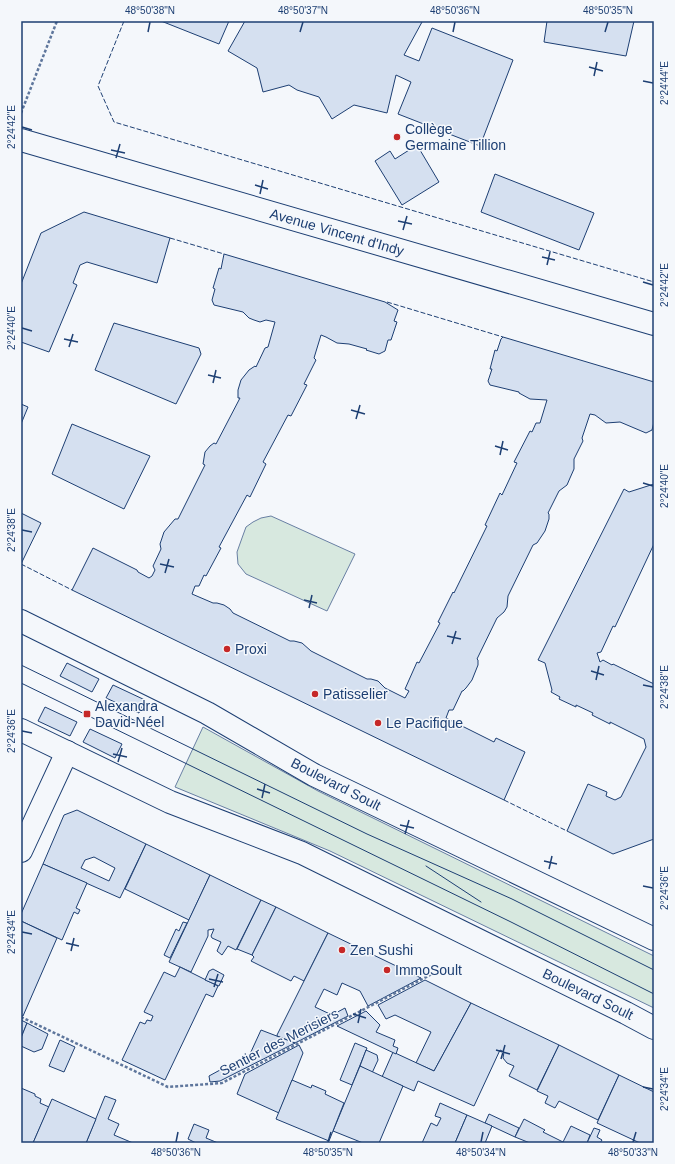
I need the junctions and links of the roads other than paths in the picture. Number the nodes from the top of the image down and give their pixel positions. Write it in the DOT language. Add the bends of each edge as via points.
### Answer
graph roads {
  1 [pos="21,140"];
  2 [pos="654,324"];
  3 [pos="21,621"];
  4 [pos="21,730"];
  5 [pos="67,752"];
  6 [pos="21,851"];
  7 [pos="654,939"];
  8 [pos="654,1028"];
  1 -- 2 [label="main road, Avenue Vincent d'Indy"];
  3 -- 7 [label="main road, Boulevard Soult" via="207,713 314,775"];
  4 -- 5 [label="main road, Boulevard Soult"];
  5 -- 6 [label="main road"];
  5 -- 8 [label="main road, Boulevard Soult" via="170,802 302,853"];
}
